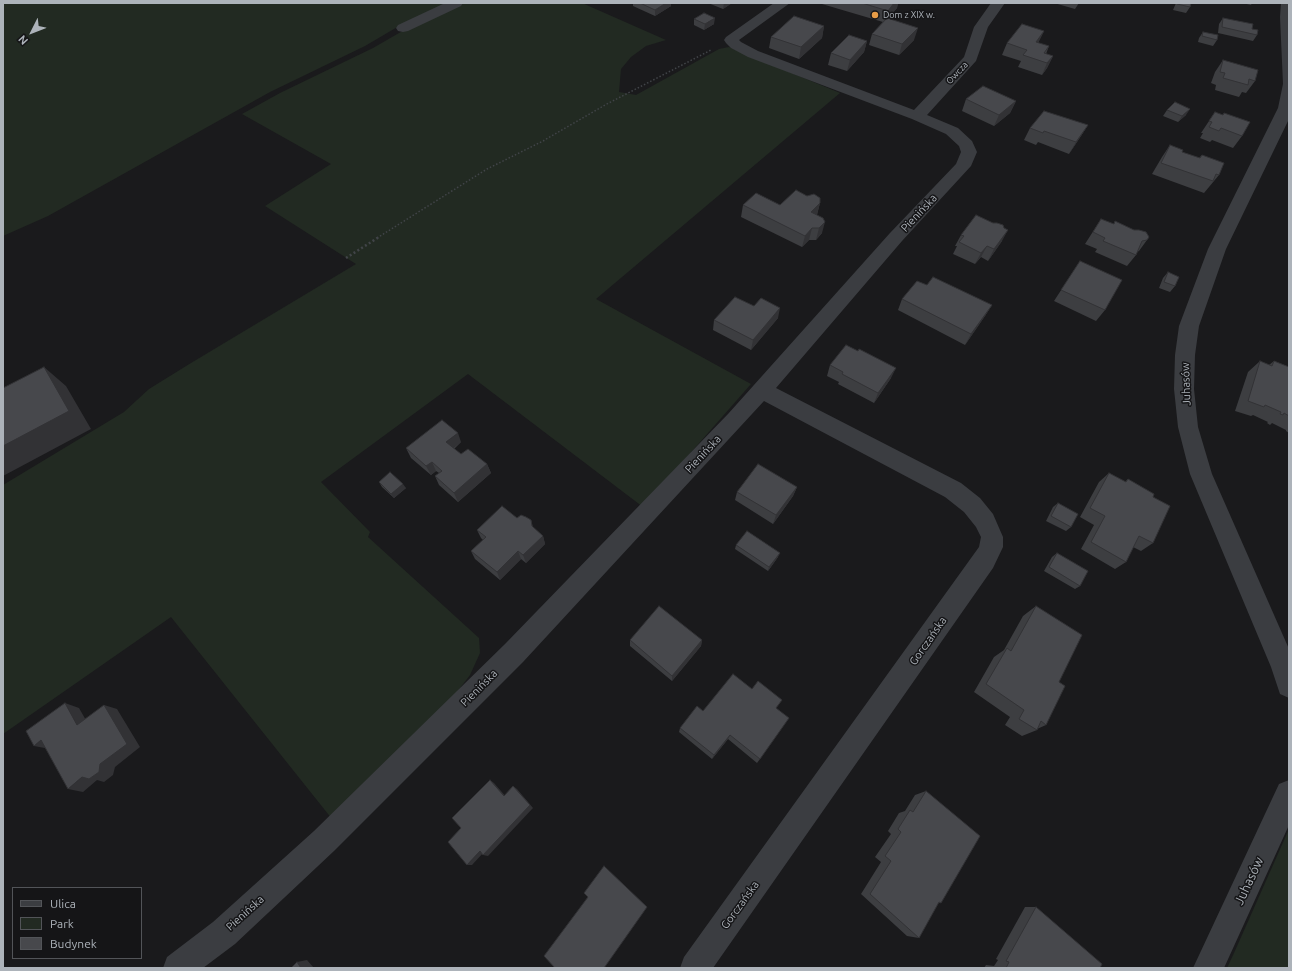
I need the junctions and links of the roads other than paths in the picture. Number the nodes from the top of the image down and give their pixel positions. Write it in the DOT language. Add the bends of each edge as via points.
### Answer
graph roads {
  1 [pos="456,3"];
  2 [pos="783,3"];
  3 [pos="998,3"];
  4 [pos="1288,3"];
  5 [pos="1288,17"];
  6 [pos="403,28"];
  7 [pos="1289,83"];
  8 [pos="1289,86"];
  9 [pos="917,116"];
  10 [pos="762,390"];
  11 [pos="1289,684"];
  12 [pos="1289,794"];
  13 [pos="178,968"];
  14 [pos="695,968"];
  15 [pos="1208,968"];
  1 -- 6 [label="street"];
  2 -- 9 [label="street, Pienińska" via="731,40 736,46 752,54"];
  3 -- 9 [label="street, Owcza" via="981,27 971,58"];
  4 -- 5 [label="street"];
  5 -- 7 [label="street"];
  8 -- 11 [label="street, Juhasów" via="1286,108 1217,249 1189,326 1184,389 1188,427 1201,474"];
  9 -- 10 [label="street, Pienińska" via="940,125 960,137 969,152 963,166 896,237"];
  10 -- 13 [label="street, Pienińska" via="503,664 324,841 224,933"];
  10 -- 14 [label="street, Gorczańska" via="953,490 972,505 984,521 992,537 991,547 985,560"];
  12 -- 15 [label="street, Juhasów"];
}
